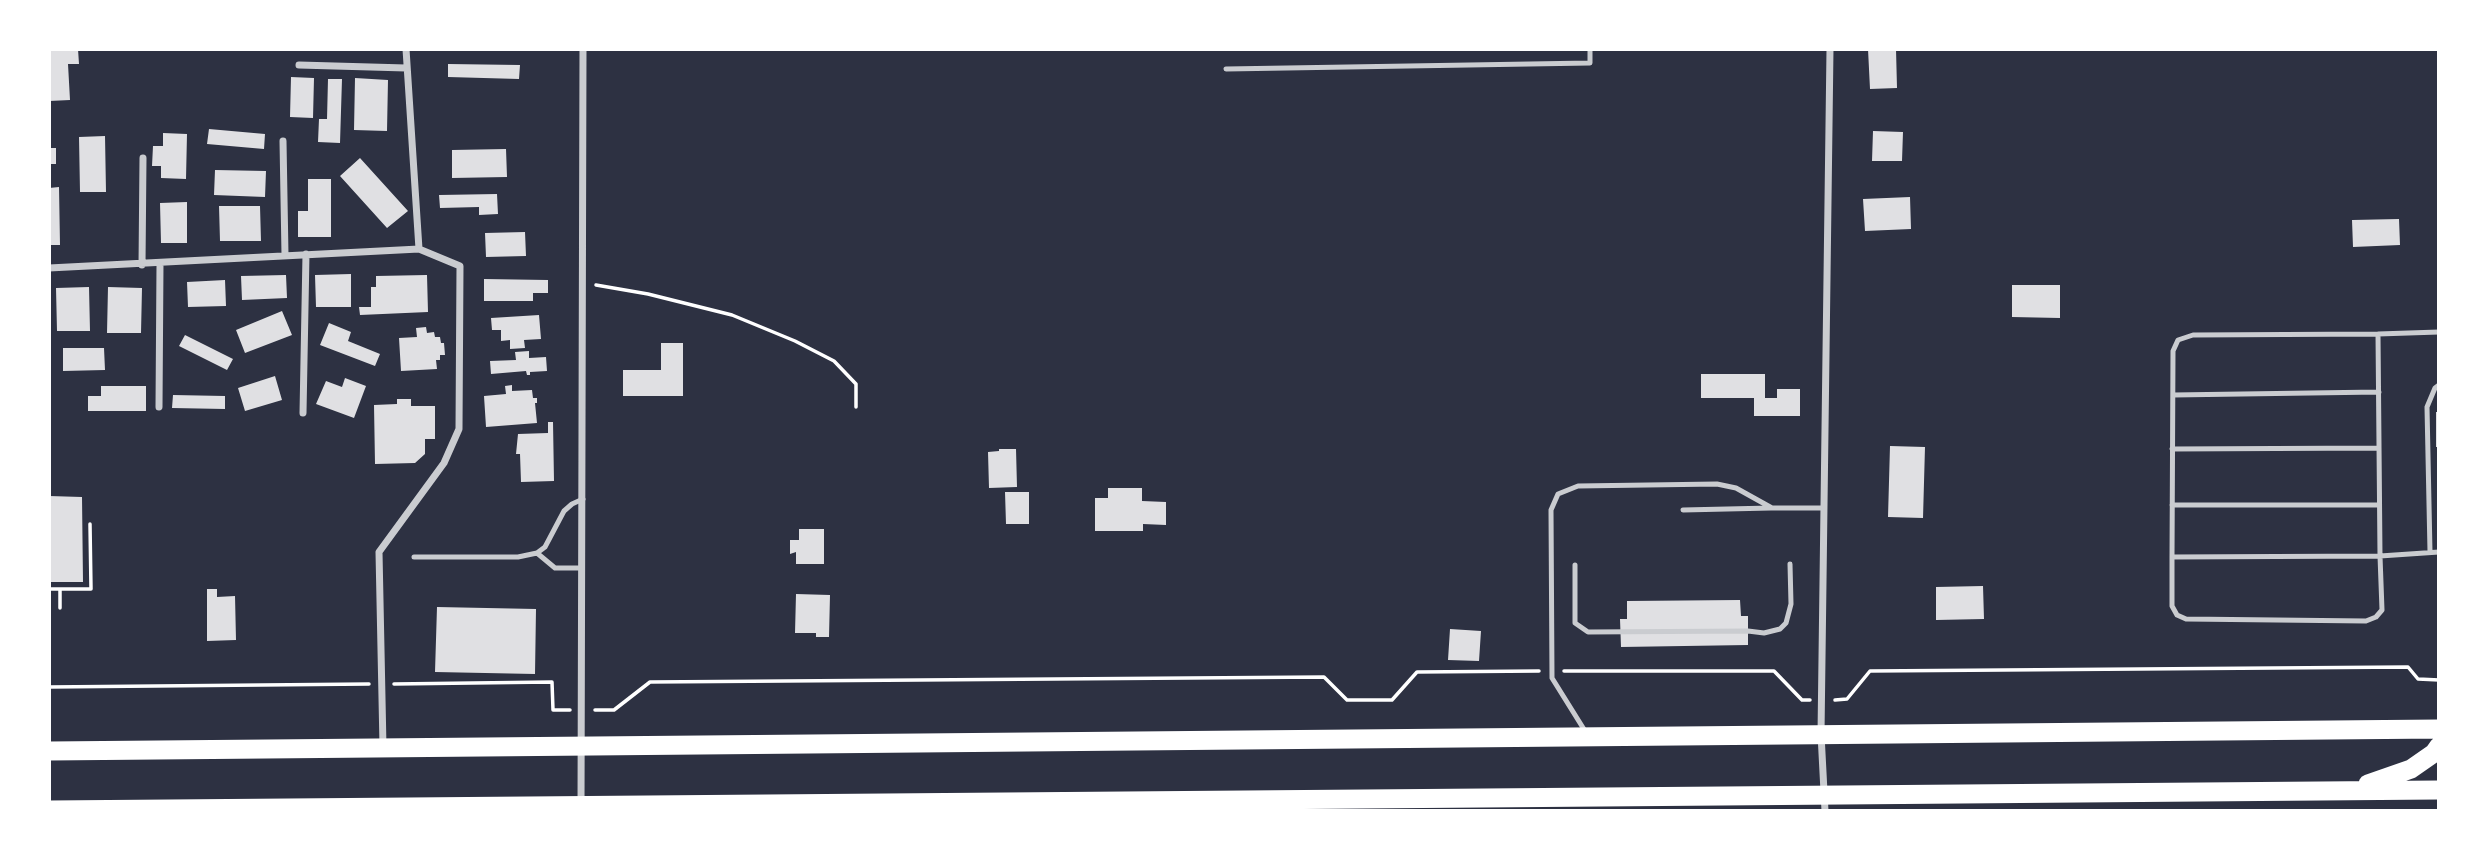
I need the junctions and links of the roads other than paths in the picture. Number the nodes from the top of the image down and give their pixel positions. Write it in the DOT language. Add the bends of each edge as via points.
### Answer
graph roads {
  1 [pos="406,49"];
  2 [pos="583,49"];
  3 [pos="1590,49"];
  4 [pos="1830,49"];
  5 [pos="299,65"];
  6 [pos="406,68"];
  7 [pos="1226,69"];
  8 [pos="283,141"];
  9 [pos="142,158"];
  10 [pos="419,249"];
  11 [pos="306,254"];
  12 [pos="285,255"];
  13 [pos="160,264"];
  14 [pos="142,265"];
  15 [pos="49,268"];
  16 [pos="2439,332"];
  17 [pos="2378,334"];
  18 [pos="2439,384"];
  19 [pos="2379,392"];
  20 [pos="2173,395"];
  21 [pos="159,407"];
  22 [pos="303,413"];
  23 [pos="2379,448"];
  24 [pos="2172,449"];
  25 [pos="583,499"];
  26 [pos="2172,505"];
  27 [pos="2379,505"];
  28 [pos="1772,508"];
  29 [pos="1824,508"];
  30 [pos="1684,510"];
  31 [pos="2430,552"];
  32 [pos="2439,552"];
  33 [pos="537,553"];
  34 [pos="2380,556"];
  35 [pos="414,557"];
  36 [pos="2172,557"];
  37 [pos="1790,564"];
  38 [pos="1575,565"];
  39 [pos="582,568"];
  40 [pos="2439,729"];
  41 [pos="1821,734"];
  42 [pos="1588,736"];
  43 [pos="2439,746"];
  44 [pos="582,747"];
  45 [pos="383,748"];
  46 [pos="49,751"];
  47 [pos="2439,789"];
  48 [pos="2350,790"];
  49 [pos="1825,803"];
  50 [pos="1462,805"];
  51 [pos="952,807"];
  52 [pos="581,809"];
  53 [pos="49,810"];
  54 [pos="71,811"];
  1 -- 6 [label="street"];
  2 -- 25 [label="street"];
  3 -- 7 [label="lane" via="1590,63"];
  4 -- 29 [label="street"];
  5 -- 6 [label="street"];
  6 -- 10 [label="street"];
  8 -- 12 [label="street"];
  9 -- 14 [label="street"];
  10 -- 11 [label="street"];
  10 -- 45 [label="street" via="460,266 459,429 444,463 379,552"];
  11 -- 12 [label="street"];
  11 -- 22 [label="street"];
  12 -- 13 [label="street"];
  13 -- 14 [label="street"];
  13 -- 21 [label="street"];
  14 -- 15 [label="street"];
  16 -- 17 [label="lane"];
  17 -- 19 [label="lane"];
  17 -- 20 [label="lane" via="2193,335 2178,340 2173,351"];
  18 -- 31 [label="lane" via="2427,407"];
  19 -- 20 [label="lane"];
  19 -- 23 [label="lane"];
  20 -- 24 [label="lane"];
  23 -- 24 [label="lane"];
  23 -- 27 [label="lane"];
  24 -- 26 [label="lane"];
  25 -- 33 [label="lane" via="564,511"];
  25 -- 39 [label="street"];
  26 -- 27 [label="lane"];
  26 -- 36 [label="lane"];
  27 -- 34 [label="lane"];
  28 -- 29 [label="lane"];
  28 -- 30 [label="lane"];
  28 -- 42 [label="lane" via="1736,488 1717,484 1578,486 1558,494 1551,510 1552,678"];
  29 -- 41 [label="street"];
  31 -- 32 [label="lane"];
  31 -- 34 [label="lane"];
  33 -- 35 [label="lane"];
  33 -- 39 [label="lane" via="555,568"];
  34 -- 36 [label="lane"];
  34 -- 36 [label="lane" via="2382,610 2366,621 2186,619 2172,606"];
  37 -- 38 [label="lane" via="1791,604 1786,623 1763,634 1588,632 1575,623"];
  39 -- 44 [label="street"];
  40 -- 41 [label="highway"];
  41 -- 42 [label="highway"];
  41 -- 49 [label="street"];
  42 -- 44 [label="highway"];
  43 -- 48 [label="highway" via="2411,769"];
  44 -- 45 [label="highway"];
  44 -- 52 [label="street"];
  45 -- 46 [label="highway"];
  47 -- 48 [label="highway"];
  48 -- 49 [label="highway"];
  49 -- 50 [label="highway"];
  50 -- 51 [label="highway"];
  51 -- 52 [label="highway"];
  52 -- 54 [label="highway"];
  53 -- 54 [label="highway"];
}
